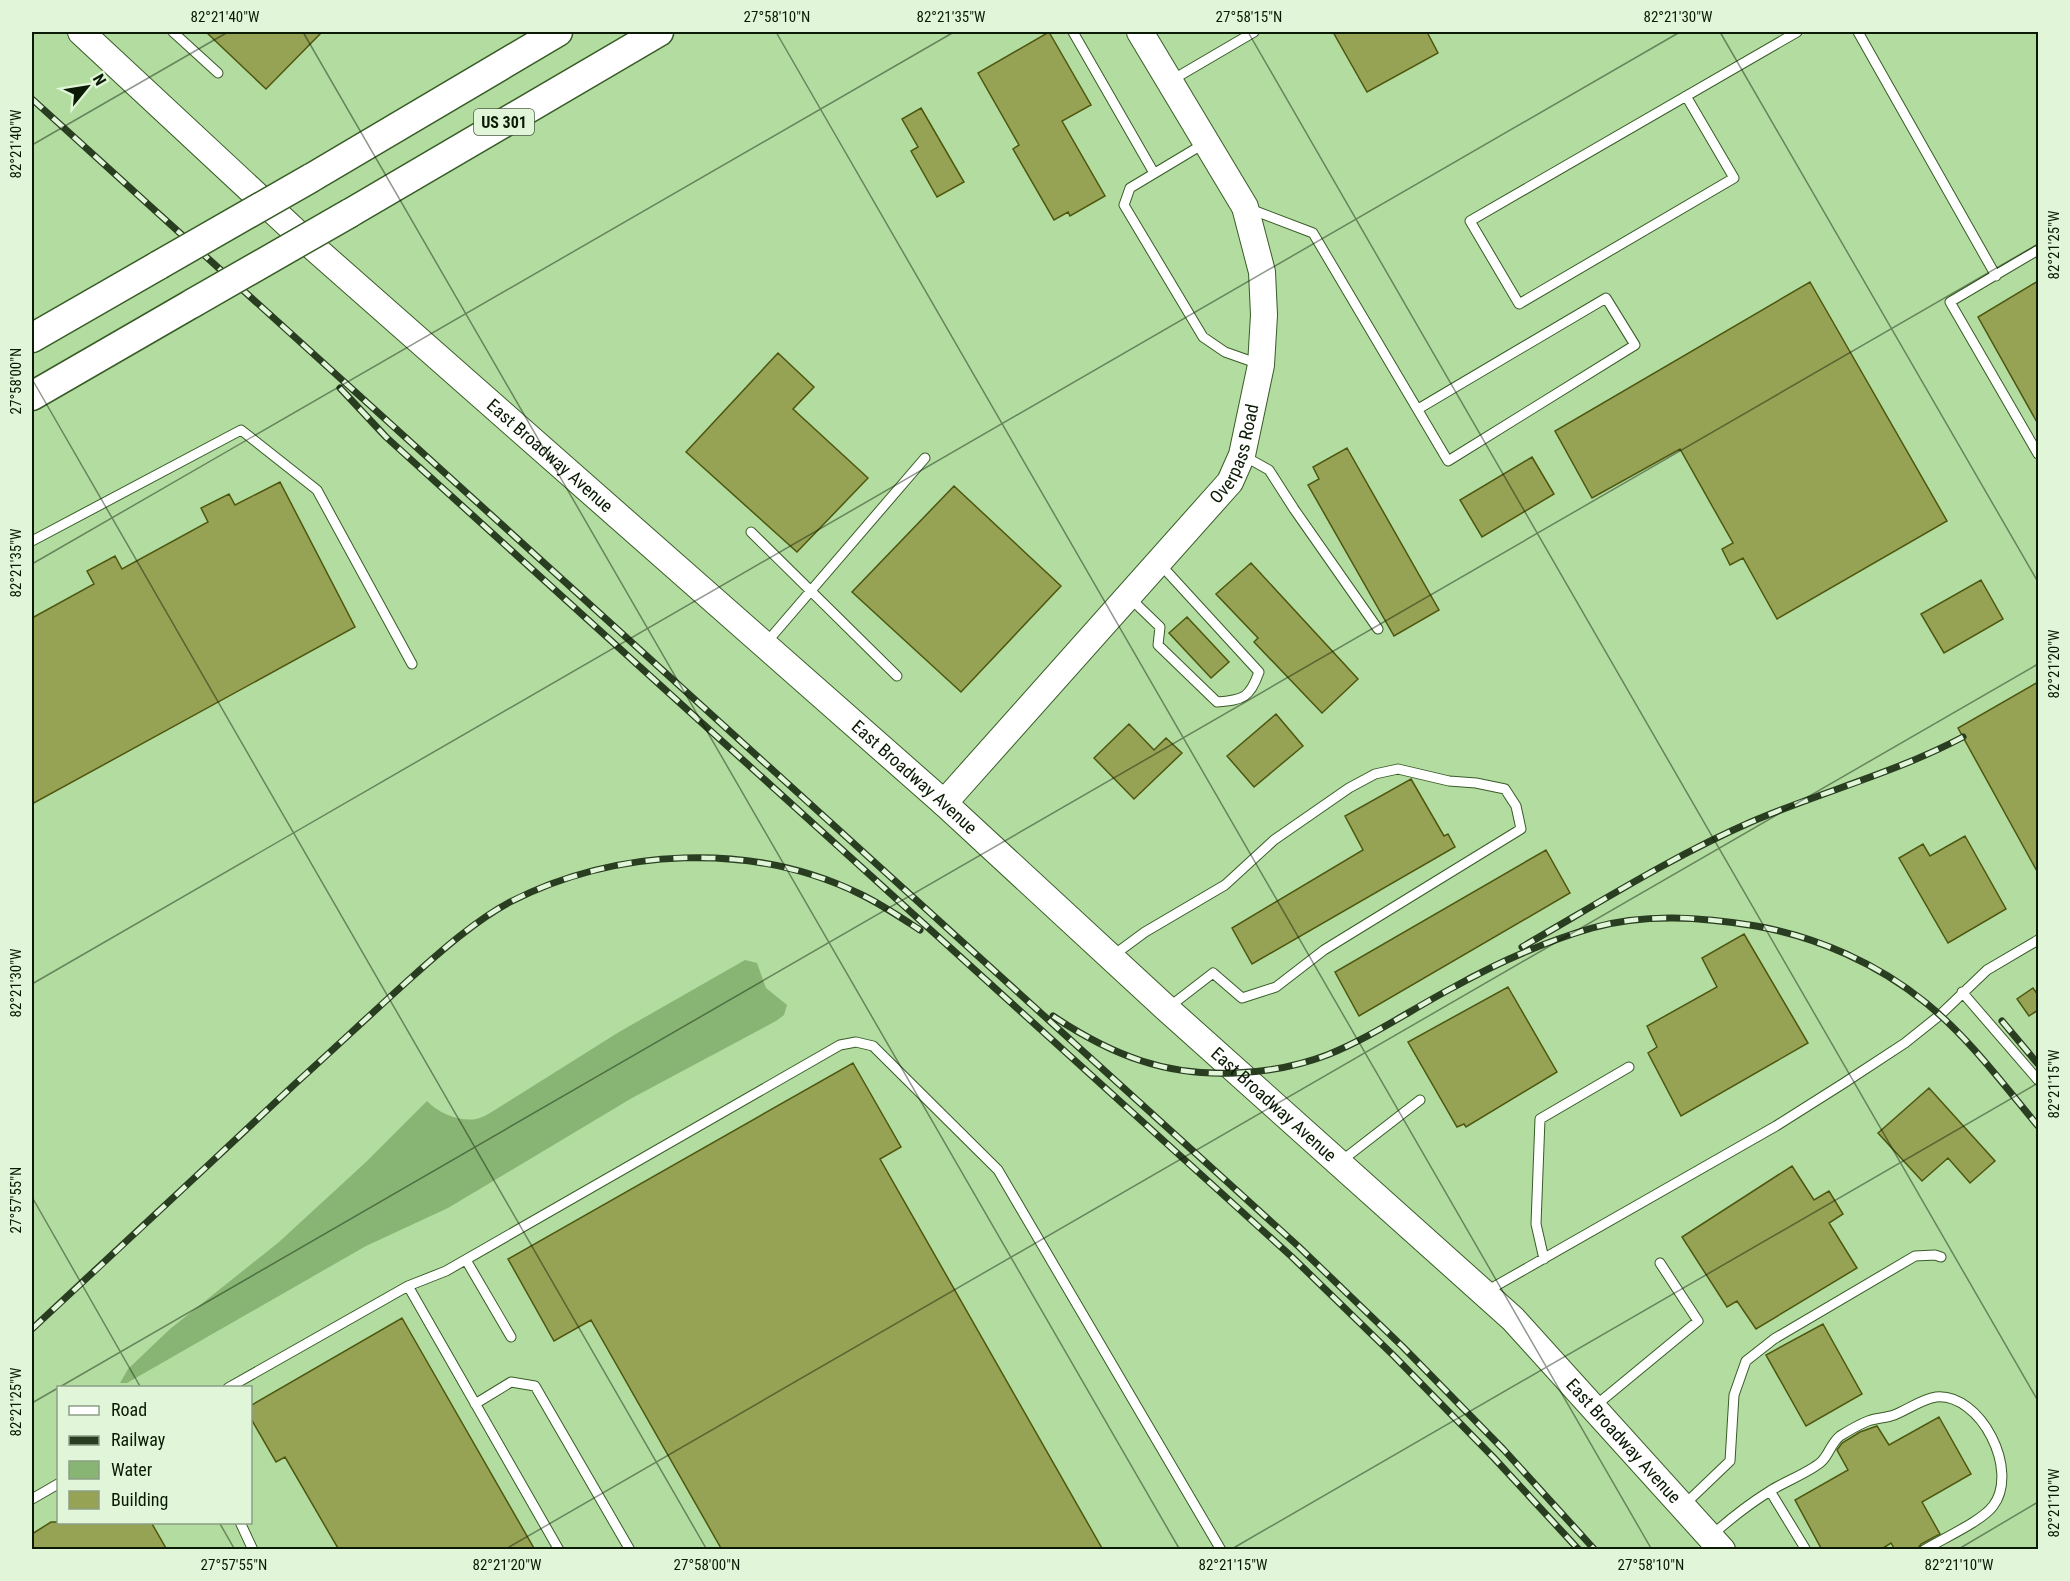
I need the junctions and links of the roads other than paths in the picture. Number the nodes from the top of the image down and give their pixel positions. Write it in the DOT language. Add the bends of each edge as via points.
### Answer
graph roads {
  1 [pos="81,32"];
  2 [pos="173,32"];
  3 [pos="558,32"];
  4 [pos="659,32"];
  5 [pos="1073,32"];
  6 [pos="1140,32"];
  7 [pos="1254,32"];
  8 [pos="1797,32"];
  9 [pos="1858,32"];
  10 [pos="218,73"];
  11 [pos="1170,82"];
  12 [pos="1686,96"];
  13 [pos="1206,142"];
  14 [pos="1154,173"];
  15 [pos="1245,207"];
  16 [pos="2038,250"];
  17 [pos="1996,276"];
  18 [pos="32,338"];
  19 [pos="1262,365"];
  20 [pos="32,396"];
  21 [pos="1418,409"];
  22 [pos="2038,454"];
  23 [pos="1242,455"];
  24 [pos="925,458"];
  25 [pos="751,532"];
  26 [pos="32,541"];
  27 [pos="1159,563"];
  28 [pos="810,592"];
  29 [pos="1129,596"];
  30 [pos="1378,629"];
  31 [pos="764,645"];
  32 [pos="412,664"];
  33 [pos="897,676"];
  34 [pos="944,803"];
  35 [pos="2038,940"];
  36 [pos="1111,957"];
  37 [pos="1962,992"];
  38 [pos="1167,1009"];
  39 [pos="1629,1067"];
  40 [pos="2038,1080"];
  41 [pos="1420,1100"];
  42 [pos="1338,1164"];
  43 [pos="1941,1257"];
  44 [pos="1544,1259"];
  45 [pos="466,1260"];
  46 [pos="1660,1263"];
  47 [pos="408,1286"];
  48 [pos="1484,1293"];
  49 [pos="511,1337"];
  50 [pos="232,1386"];
  51 [pos="475,1404"];
  52 [pos="1593,1408"];
  53 [pos="57,1485"];
  54 [pos="1770,1491"];
  55 [pos="32,1499"];
  56 [pos="1683,1507"];
  57 [pos="241,1524"];
  58 [pos="1716,1543"];
  59 [pos="253,1550"];
  60 [pos="559,1550"];
  61 [pos="630,1550"];
  62 [pos="1221,1550"];
  63 [pos="1806,1550"];
  64 [pos="1924,1550"];
  1 -- 31 [label="main road, East Broadway Avenue" via="296,232"];
  2 -- 10 [label="lane"];
  3 -- 18 [label="main road, US 301, bridge"];
  4 -- 20 [label="main road, US 301, bridge"];
  5 -- 14 [label="lane"];
  6 -- 11 [label="main road, Overpass Road"];
  7 -- 11 [label="lane"];
  8 -- 12 [label="lane"];
  9 -- 17 [label="lane"];
  11 -- 13 [label="main road, Overpass Road"];
  12 -- 12 [label="lane" via="1470,221 1519,304 1734,178"];
  13 -- 14 [label="lane"];
  13 -- 15 [label="main road, Overpass Road"];
  14 -- 19 [label="lane" via="1130,188 1124,205 1203,337 1225,352"];
  15 -- 19 [label="main road, Overpass Road" via="1262,272"];
  15 -- 21 [label="lane" via="1313,233"];
  16 -- 17 [label="lane"];
  17 -- 22 [label="lane" via="1950,303"];
  19 -- 23 [label="main road, Overpass Road"];
  21 -- 21 [label="lane" via="1448,461 1635,345 1606,298"];
  23 -- 27 [label="main road, Overpass Road" via="1230,482"];
  23 -- 30 [label="lane" via="1269,470"];
  24 -- 28 [label="lane"];
  25 -- 28 [label="lane"];
  26 -- 32 [label="lane" via="240,430 317,490"];
  27 -- 29 [label="main road, Overpass Road"];
  27 -- 29 [label="lane" via="1259,672 1254,686 1239,700 1217,702 1158,645 1160,627"];
  28 -- 31 [label="lane"];
  28 -- 33 [label="lane"];
  29 -- 34 [label="main road, Overpass Road"];
  31 -- 34 [label="main road, East Broadway Avenue"];
  34 -- 36 [label="main road, East Broadway Avenue"];
  35 -- 37 [label="lane" via="1987,970"];
  36 -- 38 [label="main road, East Broadway Avenue"];
  36 -- 38 [label="lane" via="1225,885 1275,840 1375,774 1398,769 1505,789 1516,806 1521,829 1324,950 1276,987 1242,998 1213,973"];
  37 -- 40 [label="lane"];
  37 -- 44 [label="lane" via="1905,1043 1844,1083"];
  38 -- 42 [label="main road, East Broadway Avenue"];
  39 -- 44 [label="lane" via="1540,1119 1536,1224"];
  41 -- 42 [label="lane"];
  42 -- 48 [label="main road, East Broadway Avenue"];
  43 -- 56 [label="lane" via="1915,1256 1774,1339 1746,1361 1734,1395 1730,1461"];
  44 -- 48 [label="lane"];
  45 -- 47 [label="lane"];
  45 -- 49 [label="lane"];
  45 -- 62 [label="lane" via="840,1045 856,1042 873,1046 998,1170"];
  46 -- 52 [label="lane" via="1698,1321"];
  47 -- 50 [label="lane"];
  47 -- 51 [label="lane"];
  48 -- 52 [label="main road, East Broadway Avenue" via="1513,1319"];
  51 -- 60 [label="lane"];
  51 -- 61 [label="lane" via="511,1382 535,1386"];
  52 -- 56 [label="main road, East Broadway Avenue"];
  53 -- 55 [label="lane"];
  54 -- 58 [label="lane" via="1743,1509"];
  54 -- 63 [label="lane"];
  54 -- 64 [label="lane" via="1822,1461 1838,1438 1869,1420 1892,1416 1933,1398 1959,1401 1988,1430 1998,1449 2002,1490 1993,1507"];
  56 -- 58 [label="main road, East Broadway Avenue"];
  57 -- 59 [label="lane"];
}
